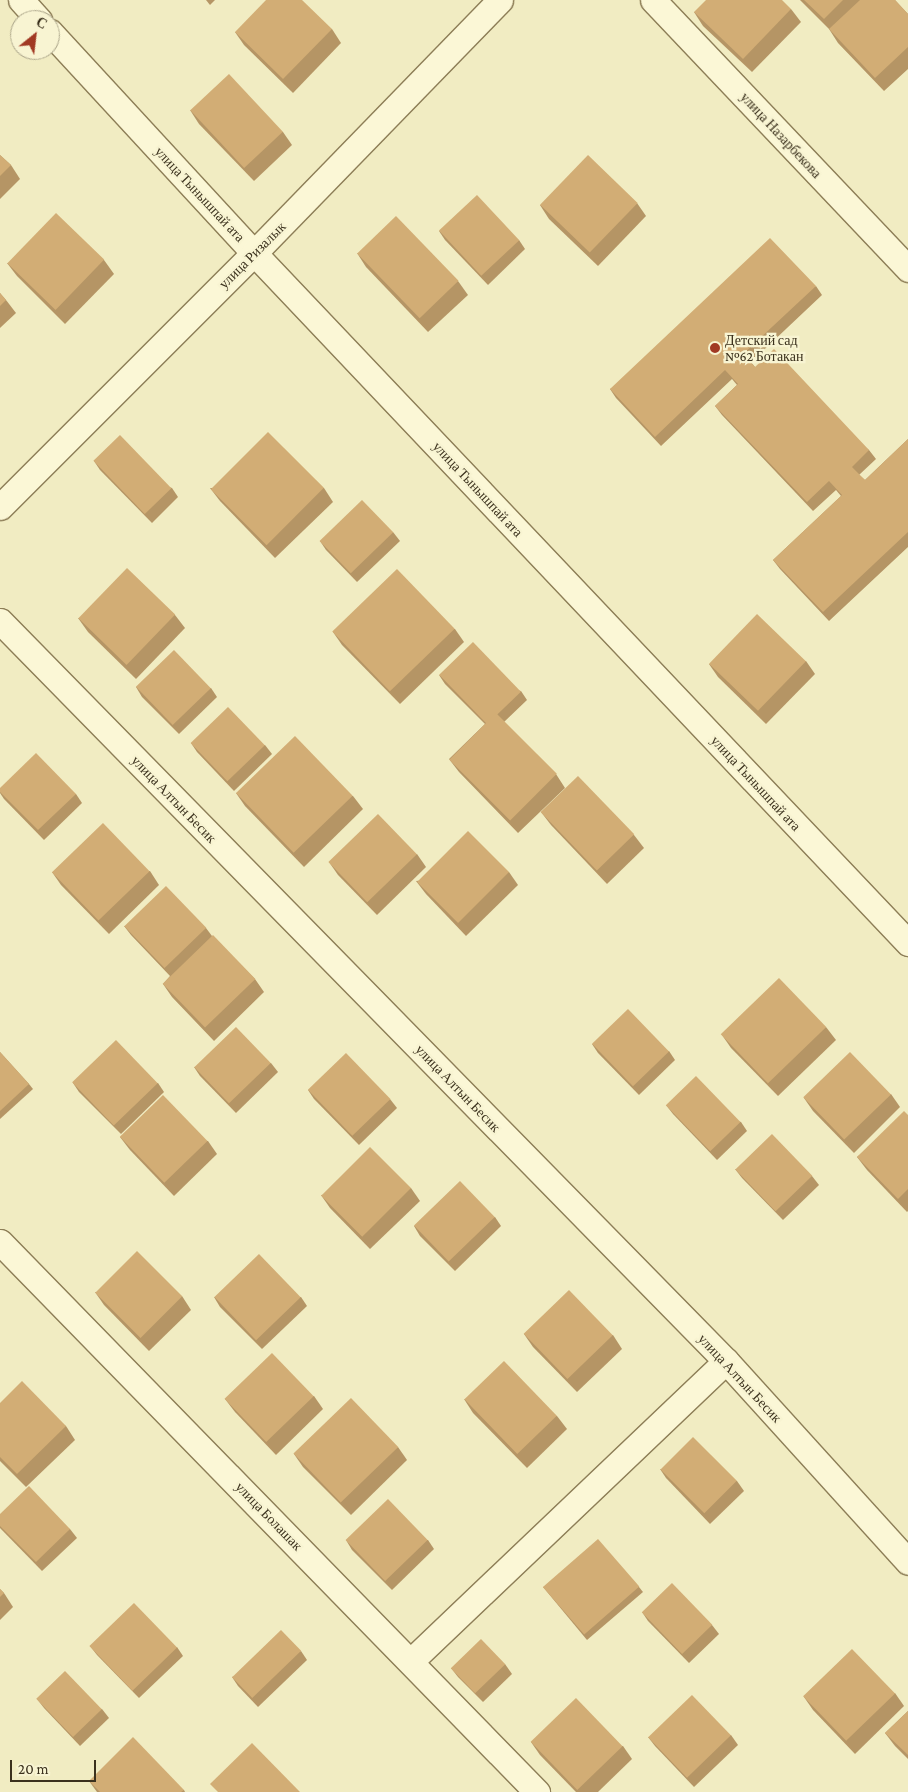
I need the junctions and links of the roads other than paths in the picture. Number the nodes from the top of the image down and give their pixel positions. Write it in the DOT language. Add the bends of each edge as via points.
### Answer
graph roads {
  1 [pos="21,0"];
  2 [pos="500,0"];
  3 [pos="653,0"];
  4 [pos="30,10"];
  5 [pos="60,43"];
  6 [pos="254,252"];
  7 [pos="908,270"];
  8 [pos="0,507"];
  9 [pos="0,621"];
  10 [pos="908,943"];
  11 [pos="0,1242"];
  12 [pos="726,1361"];
  13 [pos="908,1562"];
  14 [pos="411,1660"];
  15 [pos="537,1792"];
  1 -- 4 [label="street"];
  2 -- 6 [label="street, улица Ризалык"];
  3 -- 7 [label="street, улица Назарбекова"];
  5 -- 6 [label="street, улица Тынышпай ата"];
  6 -- 8 [label="street, улица Ризалык"];
  6 -- 10 [label="street, улица Тынышпай ата"];
  9 -- 12 [label="street, улица Алтын Бесик"];
  11 -- 14 [label="street, улица Болашак"];
  12 -- 13 [label="street, улица Алтын Бесик"];
  12 -- 14 [label="street"];
  14 -- 15 [label="street, улица Болашак"];
}
